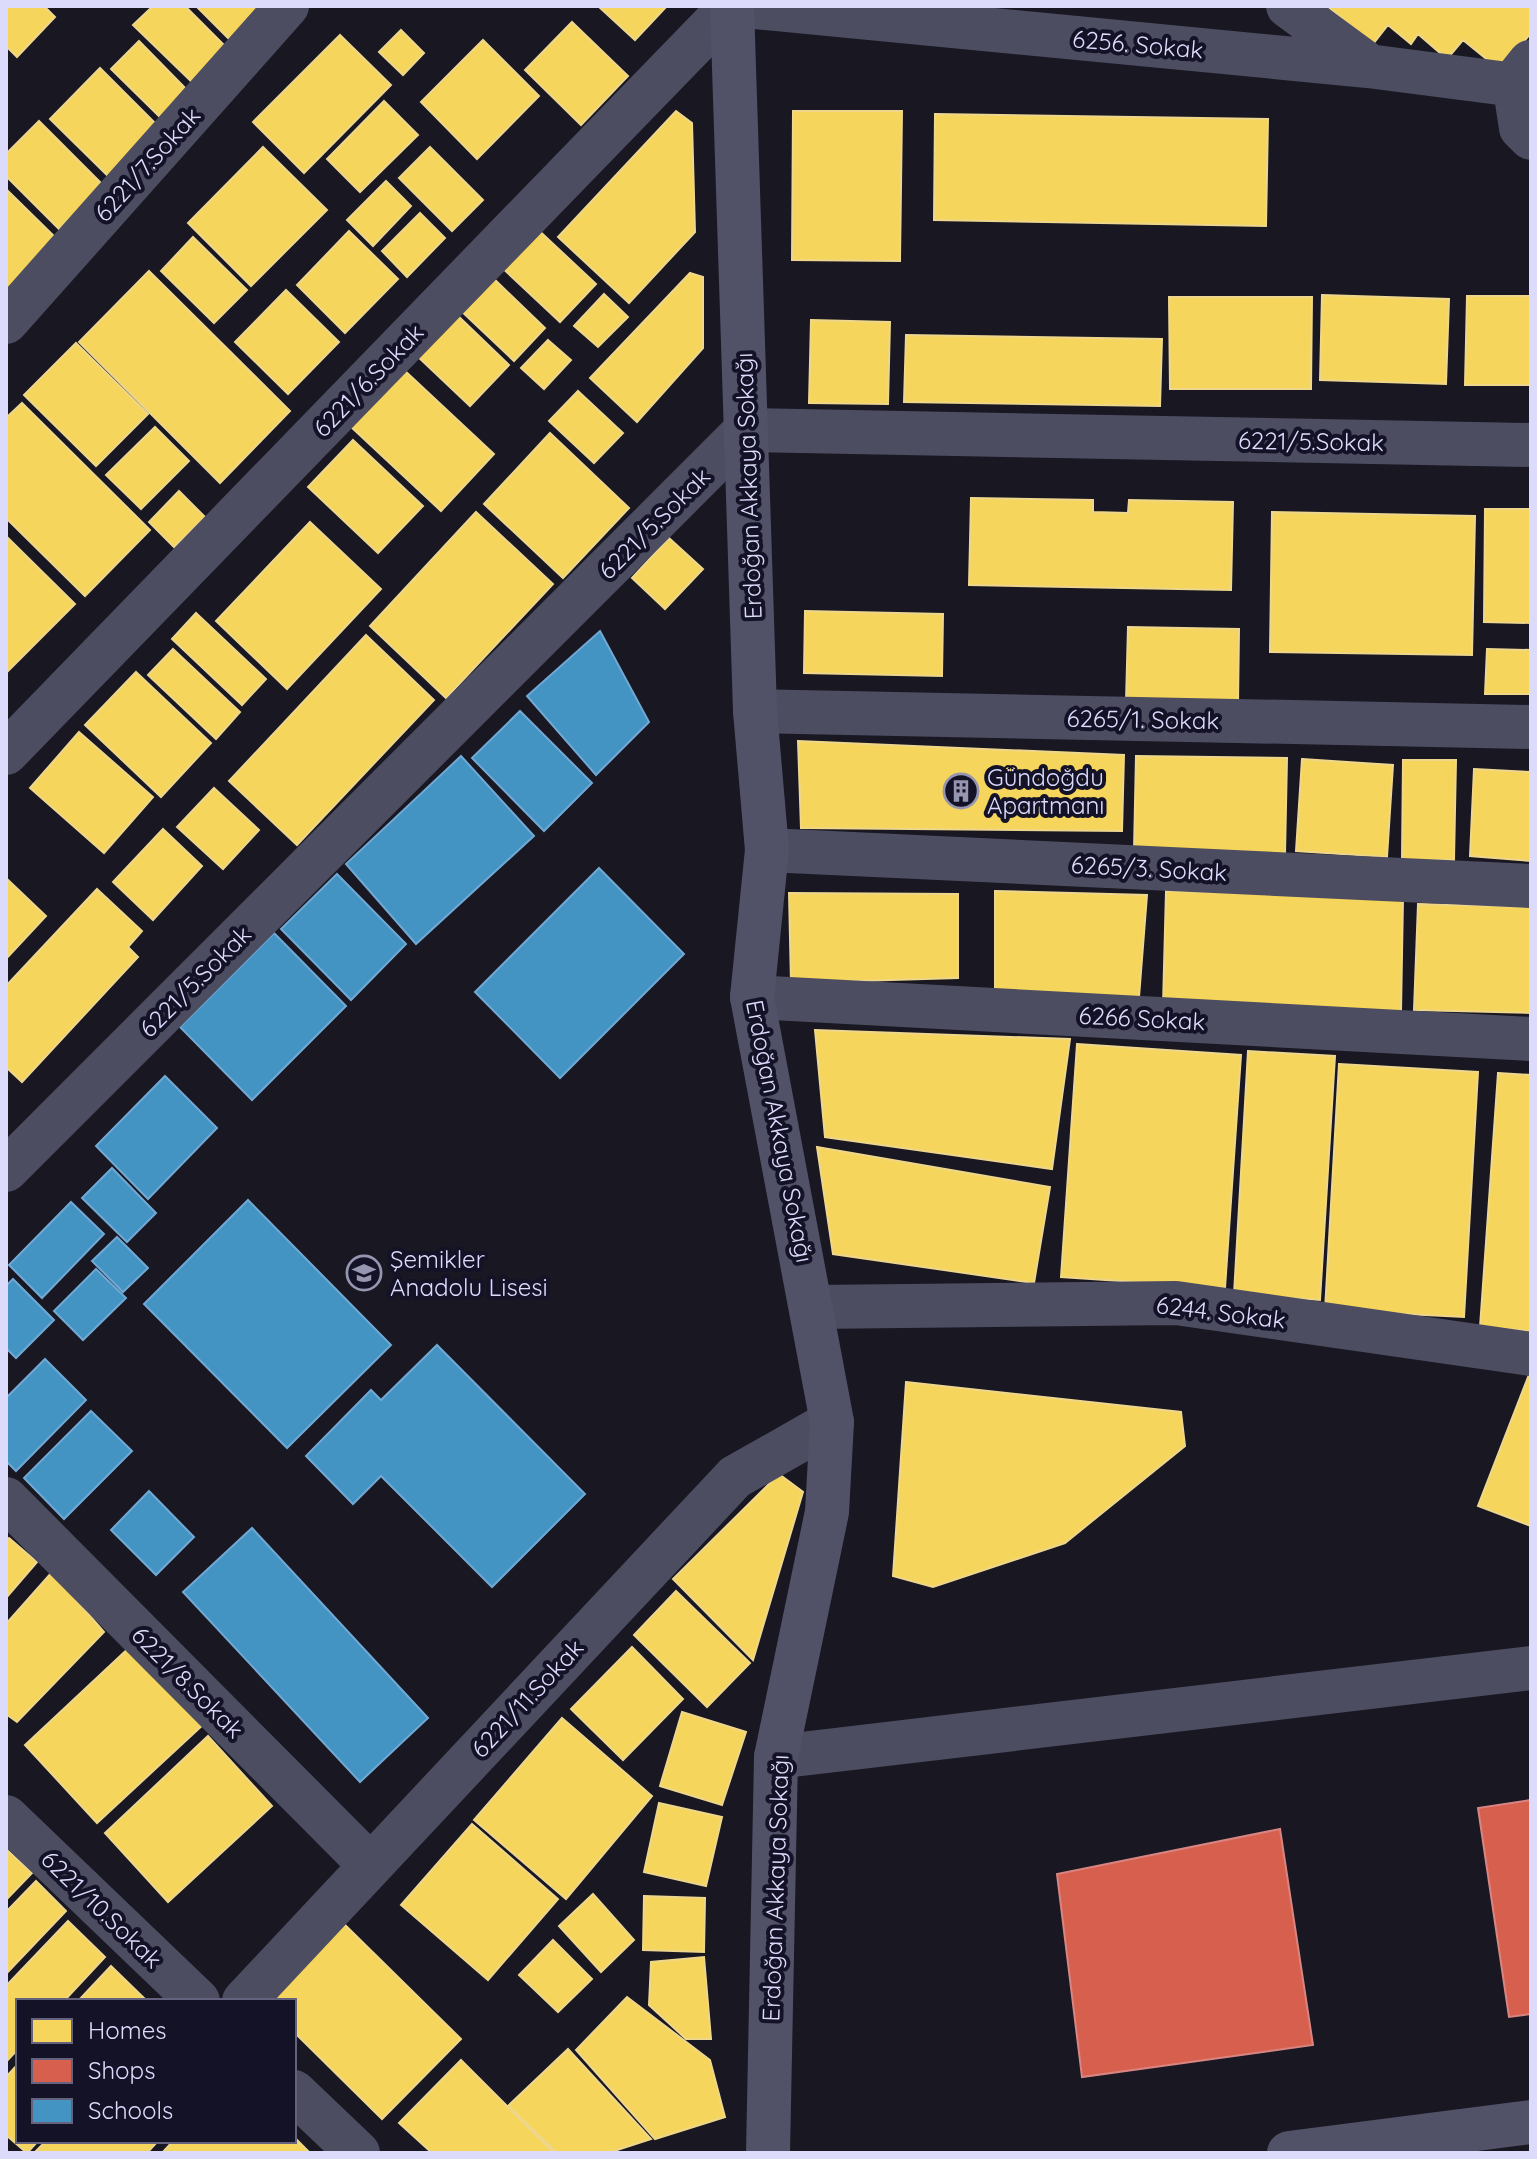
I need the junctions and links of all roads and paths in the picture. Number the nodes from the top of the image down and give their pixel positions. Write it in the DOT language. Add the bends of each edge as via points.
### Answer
graph roads {
  1 [pos="287,6"];
  2 [pos="731,6"];
  3 [pos="744,6"];
  4 [pos="1288,6"];
  5 [pos="1368,66"];
  6 [pos="1525,77"];
  7 [pos="1531,138"];
  8 [pos="6,322"];
  9 [pos="746,430"];
  10 [pos="1531,445"];
  11 [pos="755,711"];
  12 [pos="1531,727"];
  13 [pos="6,753"];
  14 [pos="767,850"];
  15 [pos="1531,886"];
  16 [pos="752,997"];
  17 [pos="1531,1039"];
  18 [pos="6,1170"];
  19 [pos="813,1307"];
  20 [pos="1531,1354"];
  21 [pos="832,1422"];
  22 [pos="6,1499"];
  23 [pos="1531,1668"];
  24 [pos="776,1757"];
  25 [pos="6,1817"];
  26 [pos="370,1865"];
  27 [pos="196,1999"];
  28 [pos="246,1999"];
  29 [pos="296,2094"];
  30 [pos="1531,2122"];
  31 [pos="358,2153"];
  32 [pos="768,2153"];
  33 [pos="1289,2153"];
  1 -- 8 [label="street, 6221/7.Sokak"];
  2 -- 9 [label="street, Erdoğan Akkaya Sokağı"];
  2 -- 13 [label="street, 6221/6.Sokak"];
  3 -- 5 [label="street, 6256. Sokak"];
  4 -- 5 [label="street"];
  5 -- 6 [label="street, 6256. Sokak"];
  6 -- 7 [label="street" via="1521,128"];
  9 -- 10 [label="street, 6221/5.Sokak"];
  9 -- 11 [label="street, Erdoğan Akkaya Sokağı"];
  9 -- 18 [label="street, 6221/5.Sokak"];
  11 -- 12 [label="street, 6265/1. Sokak"];
  11 -- 14 [label="street, Erdoğan Akkaya Sokağı"];
  14 -- 15 [label="street, 6265/3. Sokak"];
  14 -- 16 [label="street, Erdoğan Akkaya Sokağı"];
  16 -- 17 [label="street, 6266 Sokak"];
  16 -- 19 [label="street, Erdoğan Akkaya Sokağı"];
  19 -- 20 [label="street, 6244. Sokak" via="1176,1303"];
  19 -- 21 [label="street, Erdoğan Akkaya Sokağı"];
  21 -- 24 [label="street, Erdoğan Akkaya Sokağı" via="827,1512"];
  21 -- 26 [label="street, 6221/11.Sokak" via="735,1477"];
  22 -- 26 [label="street, 6221/8.Sokak"];
  23 -- 24 [label="street"];
  24 -- 32 [label="street, Erdoğan Akkaya Sokağı"];
  25 -- 27 [label="street, 6221/10.Sokak"];
  26 -- 28 [label="street, 6221/11.Sokak"];
  29 -- 31 [label="street"];
  30 -- 33 [label="street"];
}
